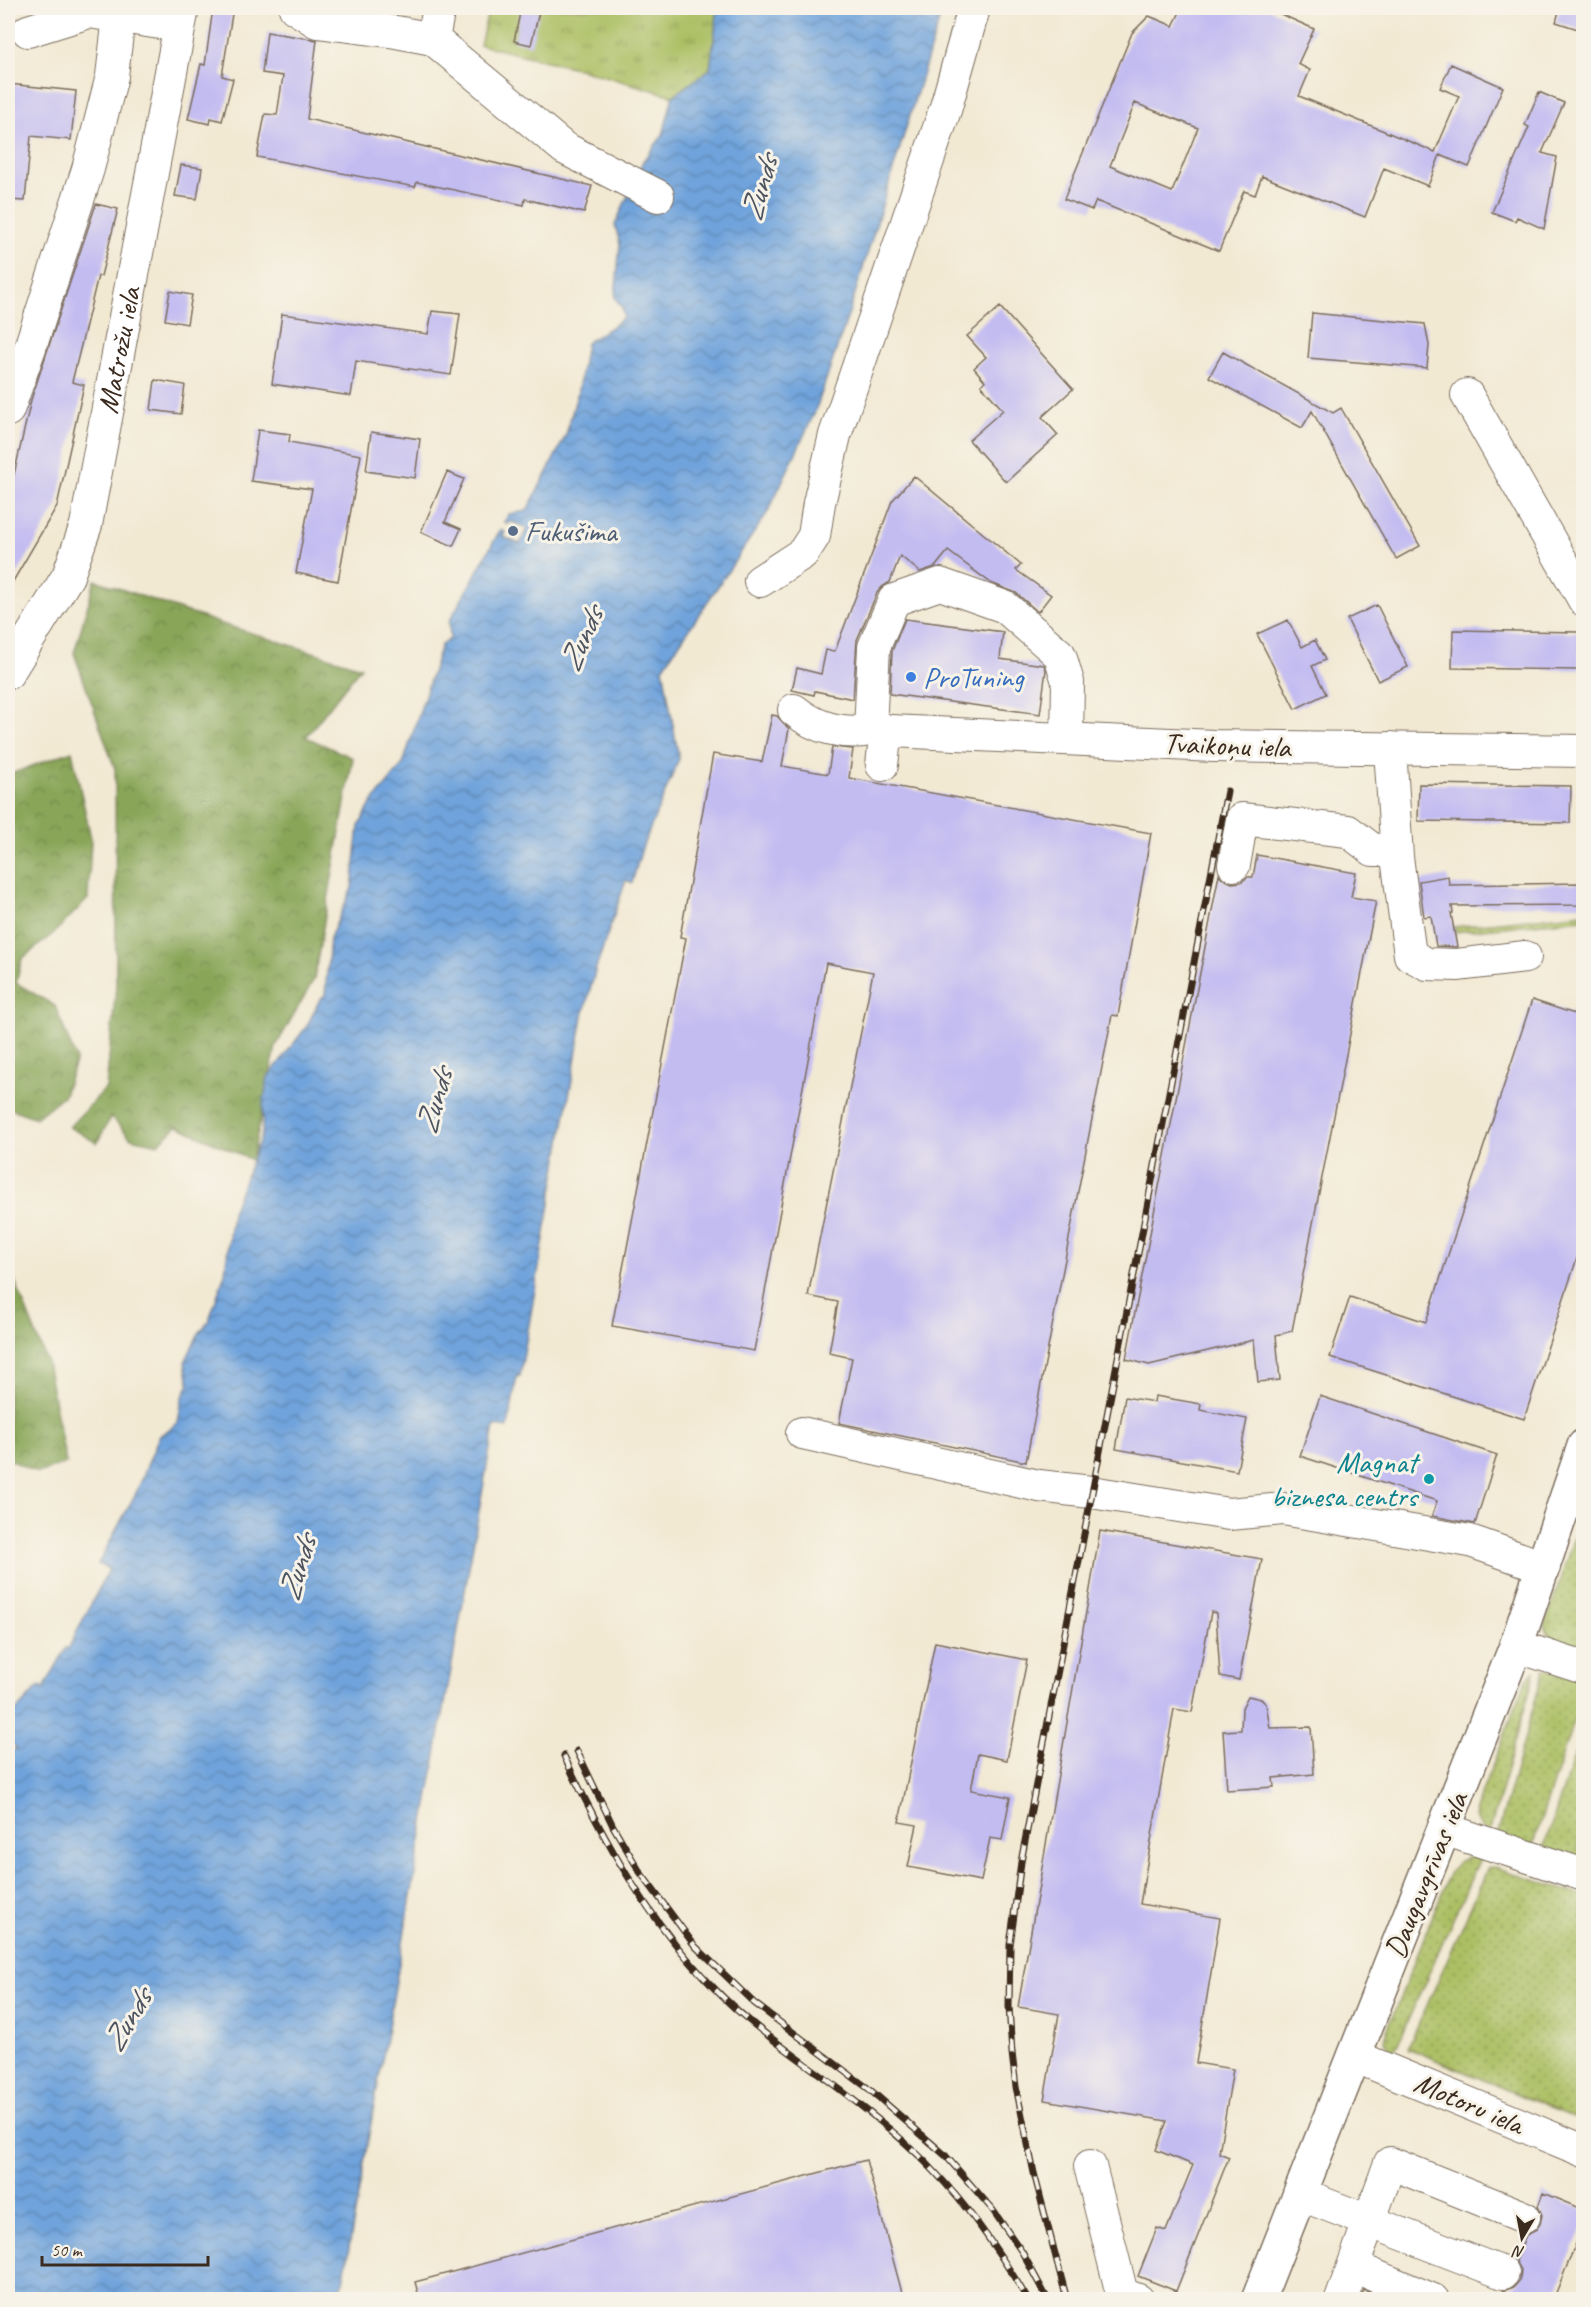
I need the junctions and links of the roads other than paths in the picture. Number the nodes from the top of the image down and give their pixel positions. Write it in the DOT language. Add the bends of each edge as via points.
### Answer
graph roads {
  1 [pos="295,8"];
  2 [pos="439,8"];
  3 [pos="974,8"];
  4 [pos="119,17"];
  5 [pos="181,17"];
  6 [pos="28,31"];
  7 [pos="433,39"];
  8 [pos="658,196"];
  9 [pos="1467,395"];
  10 [pos="8,409"];
  11 [pos="760,581"];
  12 [pos="1584,600"];
  13 [pos="8,673"];
  14 [pos="794,710"];
  15 [pos="878,730"];
  16 [pos="1067,739"];
  17 [pos="1390,748"];
  18 [pos="1584,751"];
  19 [pos="882,765"];
  20 [pos="1396,850"];
  21 [pos="1233,865"];
  22 [pos="1525,957"];
  23 [pos="802,1433"];
  24 [pos="1584,1446"];
  25 [pos="1544,1567"];
  26 [pos="1516,1646"];
  27 [pos="1584,1668"];
  28 [pos="1444,1829"];
  29 [pos="1584,1875"];
  30 [pos="1354,2056"];
  31 [pos="1584,2151"];
  32 [pos="1090,2166"];
  33 [pos="1299,2194"];
  34 [pos="1524,2217"];
  35 [pos="1370,2220"];
  36 [pos="1436,2247"];
  37 [pos="1354,2267"];
  38 [pos="1503,2273"];
  39 [pos="1421,2297"];
  40 [pos="1138,2300"];
  41 [pos="1258,2300"];
  42 [pos="1341,2300"];
  1 -- 7 [label="street" via="317,22"];
  2 -- 7 [label="street"];
  3 -- 11 [label="street" via="946,107 835,435 814,536 803,553"];
  4 -- 5 [label="street"];
  4 -- 6 [label="street" via="89,12"];
  4 -- 10 [label="street" via="112,76 88,169"];
  5 -- 13 [label="street, Matrožu iela" via="86,525 68,576"];
  7 -- 8 [label="street" via="564,148"];
  9 -- 12 [label="street"];
  14 -- 15 [label="street, Tvaikoņu iela" via="806,720 829,728 852,733"];
  15 -- 16 [label="street, Tvaikoņu iela"];
  15 -- 16 [label="street" via="874,647 894,600 940,584 1005,607 1060,655 1068,682"];
  15 -- 19 [label="street"];
  16 -- 17 [label="street, Tvaikoņu iela"];
  17 -- 18 [label="street, Tvaikoņu iela"];
  17 -- 20 [label="street"];
  20 -- 21 [label="street" via="1373,850 1348,831 1242,819"];
  20 -- 22 [label="street" via="1410,955 1427,964 1457,965"];
  23 -- 25 [label="street" via="1038,1486 1229,1514 1283,1509 1470,1541"];
  24 -- 25 [label="main road, Daugavgrīvas iela"];
  25 -- 26 [label="main road, Daugavgrīvas iela"];
  26 -- 27 [label="street"];
  26 -- 28 [label="main road, Daugavgrīvas iela"];
  28 -- 29 [label="street"];
  28 -- 30 [label="main road, Daugavgrīvas iela"];
  30 -- 31 [label="street, Motoru iela"];
  30 -- 33 [label="main road, Daugavgrīvas iela"];
  32 -- 40 [label="street" via="1122,2294"];
  33 -- 35 [label="street"];
  33 -- 41 [label="main road, Daugavgrīvas iela"];
  34 -- 35 [label="street" via="1390,2163"];
  35 -- 36 [label="street"];
  35 -- 37 [label="street"];
  36 -- 38 [label="street"];
  36 -- 39 [label="street"];
  37 -- 39 [label="street"];
  37 -- 42 [label="street"];
}
